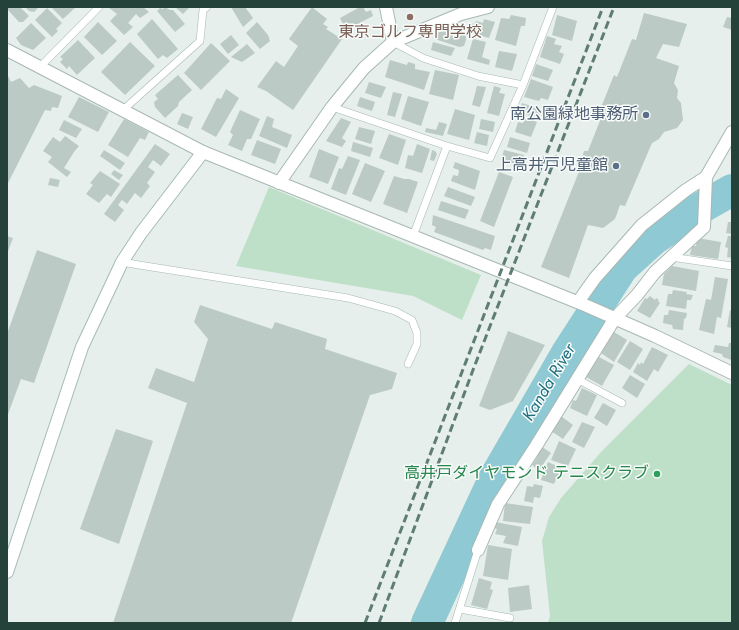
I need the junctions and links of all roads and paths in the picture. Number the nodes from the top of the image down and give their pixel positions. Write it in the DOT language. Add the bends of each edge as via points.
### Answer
graph roads {
  1 [pos="99,7"];
  2 [pos="207,7"];
  3 [pos="386,7"];
  4 [pos="488,7"];
  5 [pos="553,7"];
  6 [pos="393,42"];
  7 [pos="7,50"];
  8 [pos="40,67"];
  9 [pos="523,86"];
  10 [pos="332,106"];
  11 [pos="122,110"];
  12 [pos="732,132"];
  13 [pos="447,146"];
  14 [pos="203,152"];
  15 [pos="706,177"];
  16 [pos="279,183"];
  17 [pos="413,236"];
  18 [pos="670,257"];
  19 [pos="122,262"];
  20 [pos="732,266"];
  21 [pos="583,304"];
  22 [pos="613,318"];
  23 [pos="408,364"];
  24 [pos="732,373"];
  25 [pos="577,378"];
  26 [pos="622,403"];
  27 [pos="478,550"];
  28 [pos="7,572"];
  29 [pos="460,609"];
  30 [pos="510,618"];
  31 [pos="455,623"];
  1 -- 8 [label="lane"];
  2 -- 11 [label="lane" via="203,10 200,41"];
  3 -- 6 [label="street"];
  4 -- 6 [label="street" via="461,14"];
  5 -- 9 [label="lane"];
  6 -- 9 [label="lane" via="423,58 478,76"];
  6 -- 10 [label="street" via="364,68"];
  7 -- 8 [label="street"];
  8 -- 11 [label="street"];
  9 -- 13 [label="lane" via="490,158"];
  10 -- 13 [label="lane"];
  10 -- 16 [label="street"];
  11 -- 14 [label="street"];
  12 -- 15 [label="street"];
  13 -- 17 [label="lane"];
  14 -- 16 [label="street"];
  14 -- 19 [label="street"];
  15 -- 18 [label="street" via="704,227"];
  15 -- 21 [label="street" via="642,225 595,278"];
  16 -- 17 [label="street"];
  17 -- 21 [label="street"];
  18 -- 20 [label="lane"];
  18 -- 22 [label="street"];
  19 -- 23 [label="lane" via="348,298 395,311 412,320 417,333 417,344"];
  19 -- 28 [label="street" via="82,347"];
  21 -- 22 [label="street"];
  22 -- 24 [label="street"];
  22 -- 25 [label="street"];
  25 -- 26 [label="lane"];
  25 -- 27 [label="street" via="498,504"];
  27 -- 29 [label="lane"];
  29 -- 30 [label="lane"];
  29 -- 31 [label="lane"];
}
